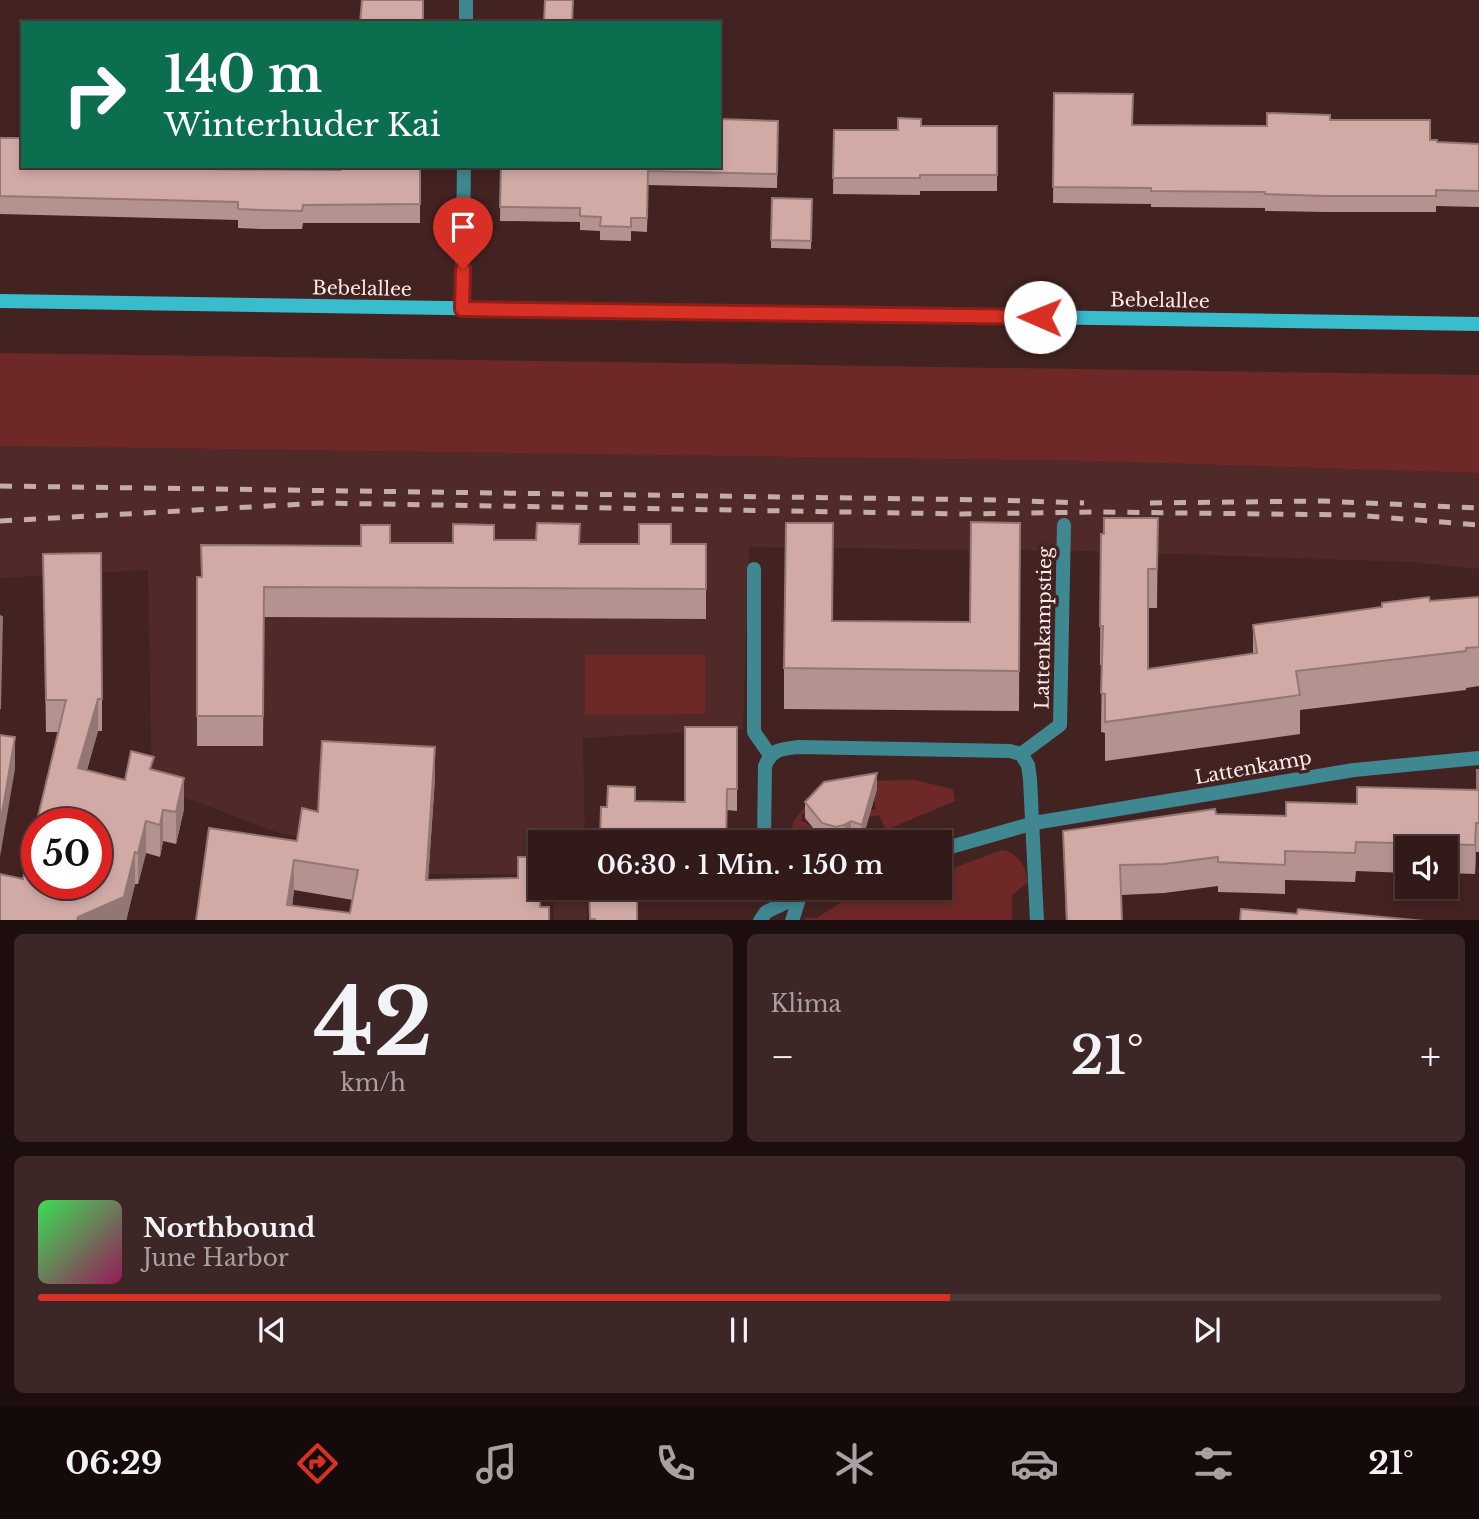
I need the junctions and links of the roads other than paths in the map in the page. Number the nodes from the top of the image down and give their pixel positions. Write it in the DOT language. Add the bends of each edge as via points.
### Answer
graph roads {
  1 [pos="466,0"];
  2 [pos="466,21"];
  3 [pos="464,168"];
  4 [pos="0,302"];
  5 [pos="462,309"];
  6 [pos="1479,324"];
  7 [pos="1064,525"];
  8 [pos="754,569"];
  9 [pos="1021,754"];
  10 [pos="770,755"];
  11 [pos="1479,758"];
  12 [pos="1034,823"];
  13 [pos="764,830"];
  14 [pos="952,847"];
  15 [pos="776,900"];
  16 [pos="792,900"];
  17 [pos="799,900"];
  18 [pos="779,906"];
  19 [pos="760,920"];
  20 [pos="792,920"];
  21 [pos="1037,920"];
  1 -- 2 [label="street"];
  3 -- 5 [label="street"];
  4 -- 5 [label="main road, Bebelallee"];
  5 -- 6 [label="main road, Bebelallee"];
  7 -- 9 [label="street, Lattenkampstieg" via="1060,725"];
  8 -- 10 [label="street" via="754,732"];
  9 -- 10 [label="street" via="798,747"];
  9 -- 12 [label="street" via="1028,765"];
  10 -- 13 [label="street" via="765,766"];
  11 -- 12 [label="street, Lattenkamp" via="1354,769"];
  12 -- 14 [label="street, Lattenkamp"];
  12 -- 21 [label="street"];
  15 -- 18 [label="street"];
  16 -- 18 [label="street"];
  17 -- 20 [label="street"];
  18 -- 19 [label="street"];
}
